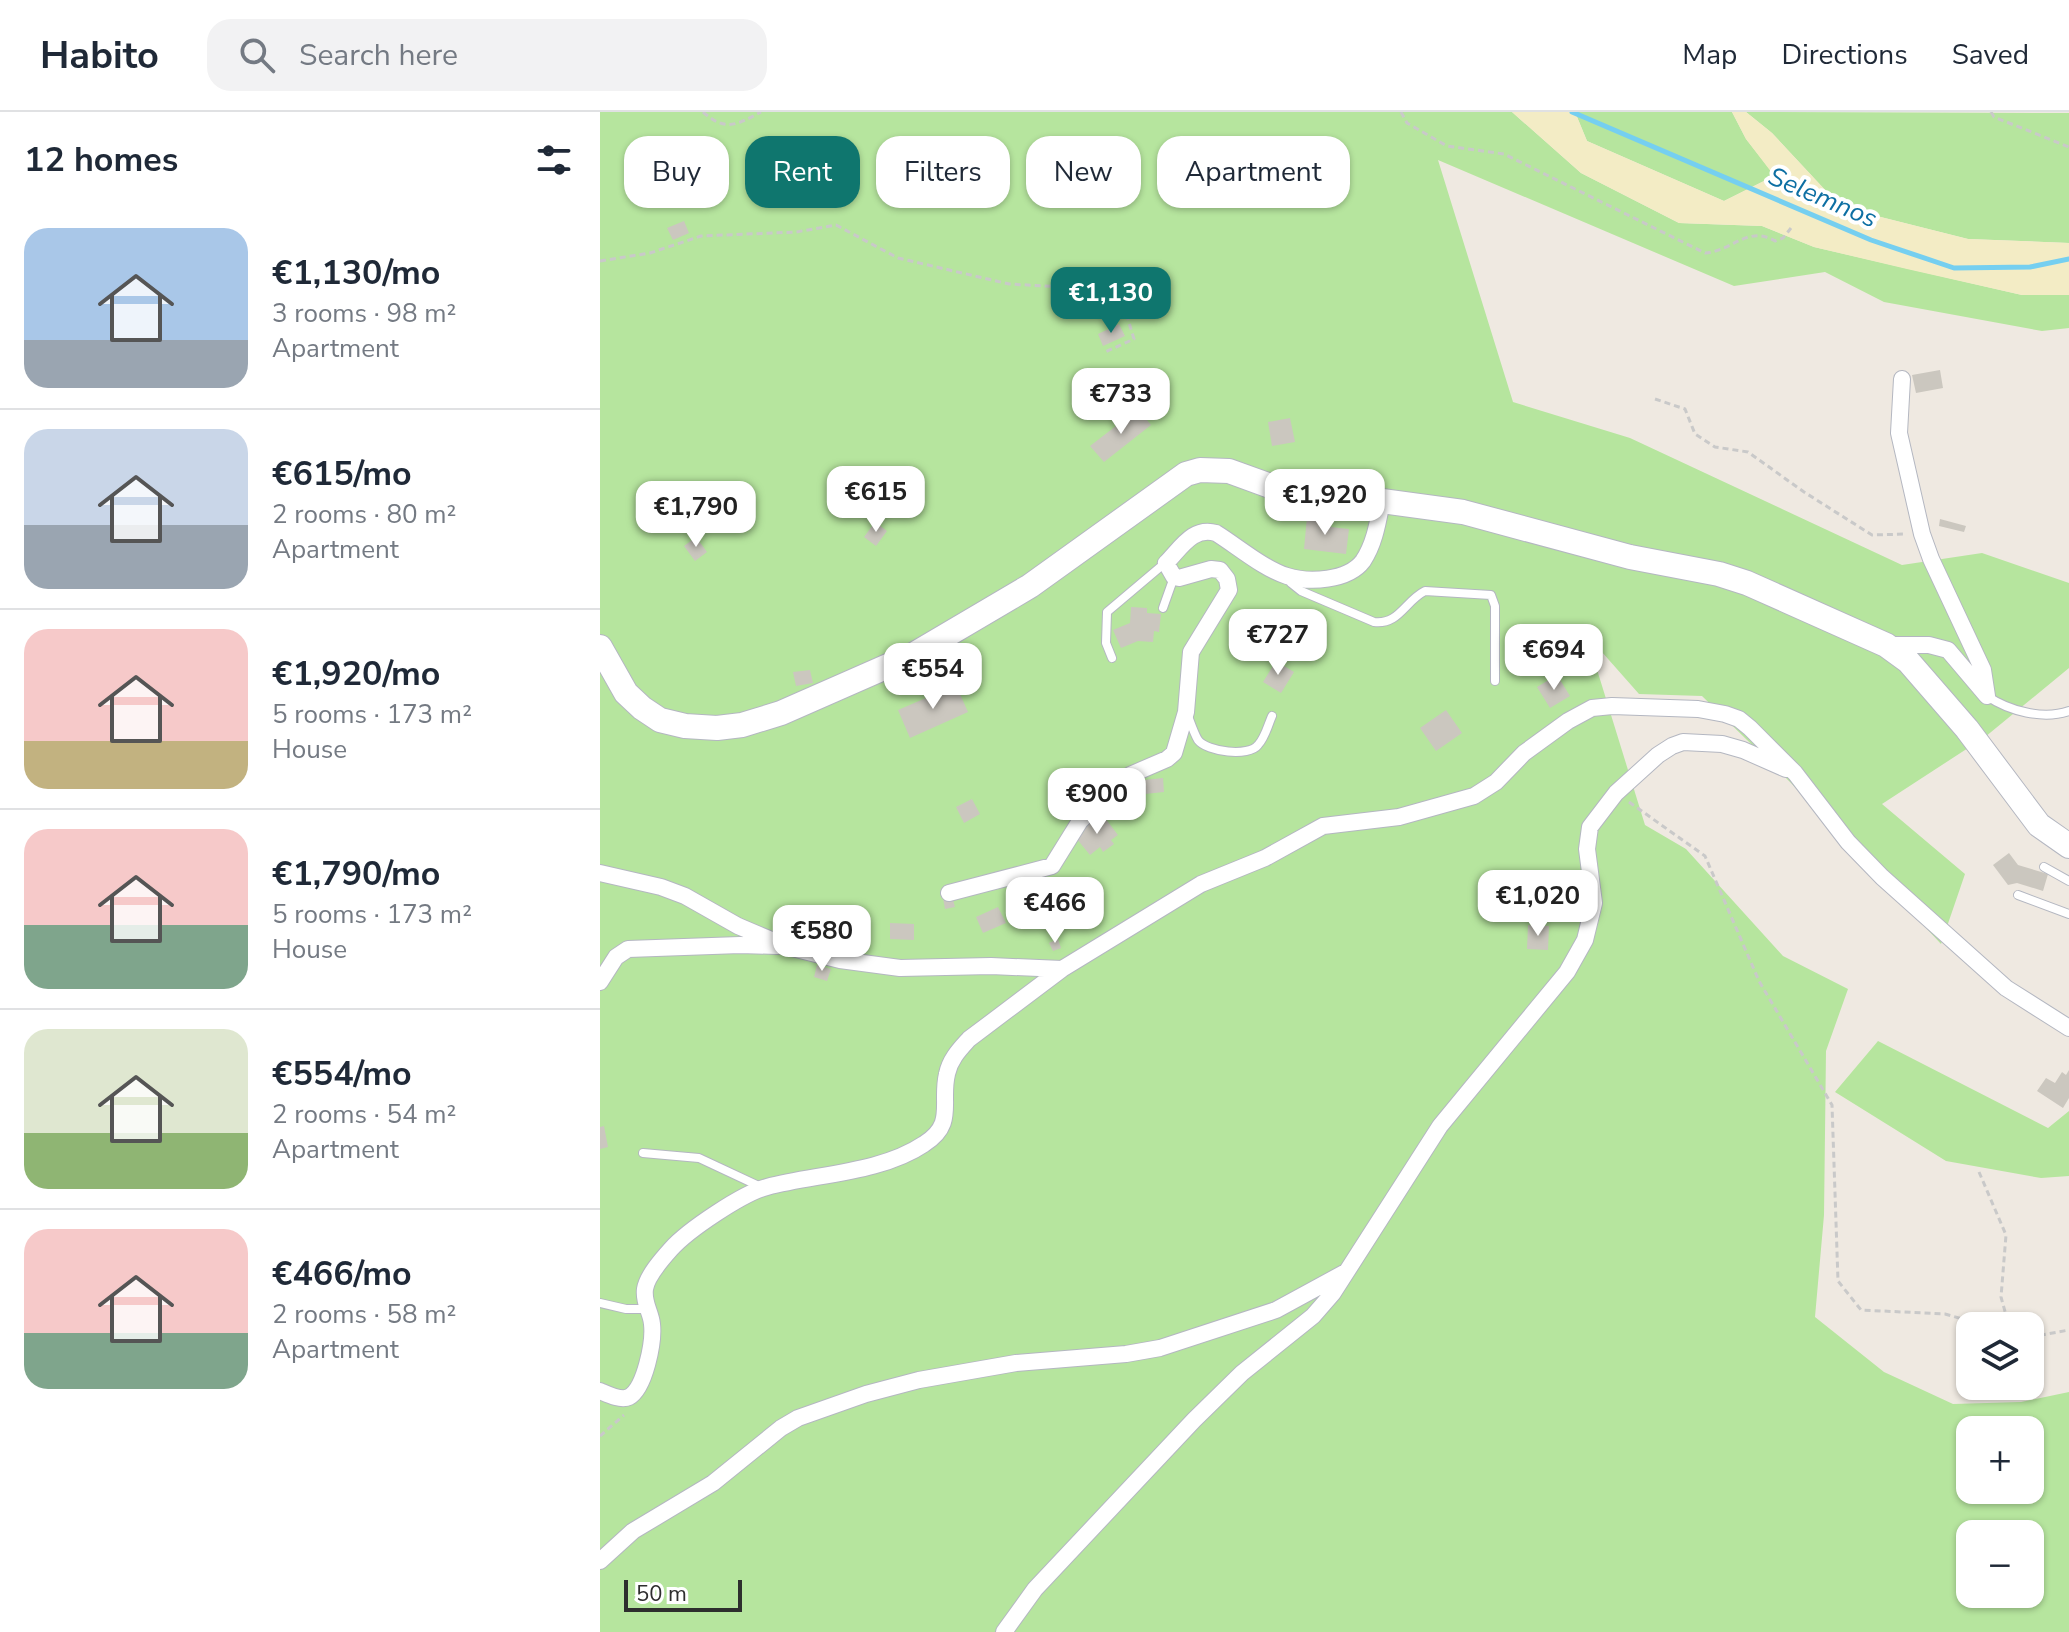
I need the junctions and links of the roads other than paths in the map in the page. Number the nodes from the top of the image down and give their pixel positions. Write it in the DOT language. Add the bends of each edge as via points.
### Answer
graph roads {
  1 [pos="1902,379"];
  2 [pos="1382,501"];
  3 [pos="1170,570"];
  4 [pos="1288,576"];
  5 [pos="1163,608"];
  6 [pos="1886,645"];
  7 [pos="600,647"];
  8 [pos="1112,658"];
  9 [pos="1495,681"];
  10 [pos="1987,696"];
  11 [pos="2069,711"];
  12 [pos="1186,712"];
  13 [pos="1272,716"];
  14 [pos="1795,773"];
  15 [pos="2069,846"];
  16 [pos="2044,867"];
  17 [pos="600,873"];
  18 [pos="2069,881"];
  19 [pos="949,893"];
  20 [pos="2018,895"];
  21 [pos="2069,914"];
  22 [pos="788,947"];
  23 [pos="1062,969"];
  24 [pos="600,982"];
  25 [pos="2069,1028"];
  26 [pos="643,1153"];
  27 [pos="763,1188"];
  28 [pos="1347,1271"];
  29 [pos="600,1303"];
  30 [pos="646,1309"];
  31 [pos="600,1391"];
  32 [pos="600,1561"];
  33 [pos="1004,1632"];
  1 -- 10 [label="street" via="1899,433 1922,534 1983,670"];
  2 -- 4 [label="street" via="1372,546 1352,571 1332,579"];
  2 -- 6 [label="main road" via="1463,512 1630,557 1719,574"];
  2 -- 7 [label="main road" via="1295,495 1229,471 1186,474 1030,586 913,655 742,725 717,728 660,720 626,693"];
  3 -- 4 [label="street" via="1193,534 1210,531"];
  3 -- 5 [label="lane"];
  3 -- 8 [label="lane" via="1107,612 1106,643"];
  3 -- 12 [label="street" via="1220,570 1229,585 1191,652"];
  4 -- 9 [label="lane" via="1301,591 1383,623 1425,591 1491,595"];
  6 -- 10 [label="street" via="1948,650"];
  6 -- 15 [label="main road" via="1908,661 1967,729 2039,825"];
  10 -- 11 [label="lane" via="2008,708"];
  12 -- 13 [label="lane" via="1199,742 1220,751 1253,750"];
  12 -- 19 [label="street" via="1174,753 1116,786 1080,821 1052,866"];
  14 -- 23 [label="street" via="1750,728 1725,714 1592,708 1524,753 1474,796 1399,817 1323,826 1201,884"];
  14 -- 25 [label="street" via="1882,877 2006,988"];
  14 -- 28 [label="street" via="1743,750 1683,742 1658,755 1616,793 1590,827 1594,903 1585,940 1567,972 1440,1126"];
  16 -- 18 [label="lane"];
  17 -- 22 [label="street" via="685,896"];
  20 -- 21 [label="lane"];
  22 -- 23 [label="street" via="900,968"];
  22 -- 24 [label="street" via="628,949"];
  23 -- 27 [label="street" via="957,1053 947,1072 942,1126 923,1145 871,1166"];
  26 -- 27 [label="lane" via="699,1158"];
  27 -- 30 [label="street" via="685,1234 648,1280"];
  28 -- 32 [label="street" via="1276,1310 1160,1348 1016,1363 919,1380 798,1418 713,1483 652,1518"];
  28 -- 33 [label="street" via="1313,1316 1242,1373 1145,1471 1035,1589"];
  29 -- 30 [label="lane"];
  30 -- 31 [label="street" via="653,1327 644,1378 625,1398"];
}
